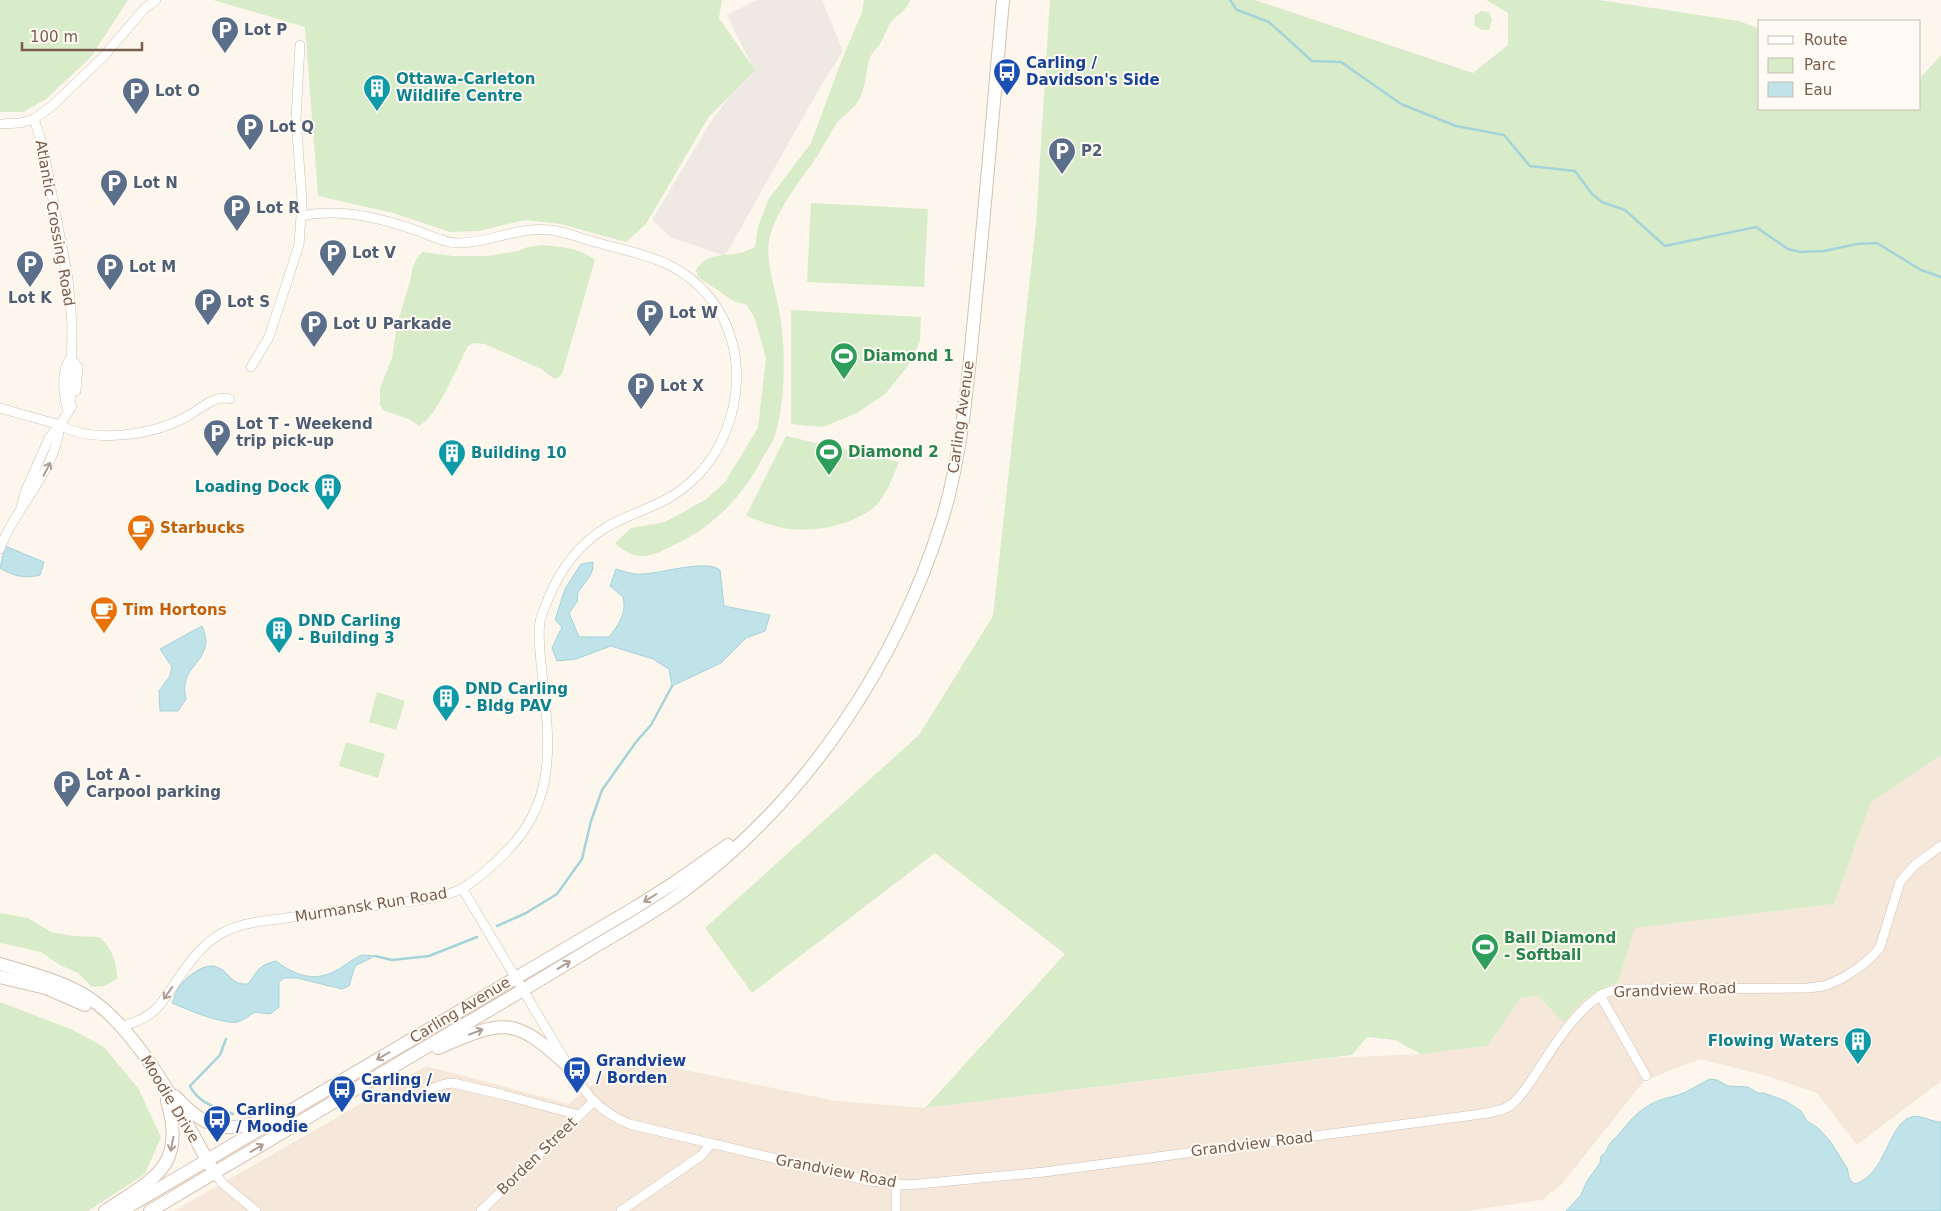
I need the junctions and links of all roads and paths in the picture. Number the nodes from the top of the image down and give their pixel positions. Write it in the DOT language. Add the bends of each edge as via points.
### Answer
graph roads {
  1 [pos="156,0"];
  2 [pos="1003,0"];
  3 [pos="300,45"];
  4 [pos="34,119"];
  5 [pos="0,124"];
  6 [pos="302,216"];
  7 [pos="250,367"];
  8 [pos="230,398"];
  9 [pos="0,408"];
  10 [pos="60,425"];
  11 [pos="0,549"];
  12 [pos="788,792"];
  13 [pos="1941,846"];
  14 [pos="462,888"];
  15 [pos="0,964"];
  16 [pos="0,977"];
  17 [pos="515,978"];
  18 [pos="522,990"];
  19 [pos="1600,996"];
  20 [pos="121,1027"];
  21 [pos="569,1067"];
  22 [pos="383,1072"];
  23 [pos="1646,1076"];
  24 [pos="160,1080"];
  25 [pos="430,1090"];
  26 [pos="311,1098"];
  27 [pos="593,1102"];
  28 [pos="579,1115"];
  29 [pos="711,1144"];
  30 [pos="207,1160"];
  31 [pos="215,1173"];
  32 [pos="896,1184"];
  33 [pos="105,1211"];
  34 [pos="121,1211"];
  35 [pos="150,1211"];
  36 [pos="256,1211"];
  37 [pos="481,1211"];
  38 [pos="621,1211"];
  39 [pos="896,1211"];
  1 -- 4 [label="street" via="103,57"];
  2 -- 12 [label="main road, Carling Avenue" via="972,337 954,472 943,518 922,577 878,669 836,733"];
  3 -- 6 [label="street" via="296,120"];
  4 -- 5 [label="street"];
  4 -- 10 [label="street, Atlantic Crossing Road" via="43,147 68,279 71,358 78,367 76,400"];
  6 -- 7 [label="street" via="299,245 272,330"];
  6 -- 14 [label="street, Murmansk Run Road" via="317,213 388,221 457,243 524,231 550,230 656,260 681,272 707,293 726,322 734,347 737,372 732,415 721,442 700,473 675,494 602,530 578,550 561,571 540,622 549,748 543,786 532,815 512,846"];
  8 -- 10 [label="street" via="220,398 184,418 134,434 91,434"];
  9 -- 10 [label="street"];
  10 -- 11 [label="street, Atlantic Crossing Road" via="59,441 48,466 21,507"];
  12 -- 17 [label="main road, Carling Avenue, one-way" via="735,839 679,879"];
  18 -- 12 [label="main road, Carling Avenue, one-way" via="687,888 766,818"];
  13 -- 19 [label="street, Grandview Road" via="1915,865 1900,882 1876,953 1862,966 1828,984 1807,988 1623,989"];
  14 -- 17 [label="street, Grandview Road"];
  14 -- 20 [label="street, Murmansk Run Road, one-way" via="412,900 241,925 215,937 196,954 158,1008"];
  15 -- 20 [label="main road, Moodie Drive" via="72,988 96,1003"];
  16 -- 20 [label="main road, Moodie Drive" via="63,994"];
  17 -- 18 [label="street, Grandview Road"];
  17 -- 26 [label="main road, Carling Avenue, one-way"];
  18 -- 21 [label="street, Grandview Road"];
  18 -- 22 [label="main road, Carling Avenue"];
  19 -- 23 [label="street"];
  19 -- 32 [label="street, Grandview Road" via="1558,1040 1515,1101 1495,1112 1044,1172"];
  20 -- 24 [label="main road, Moodie Drive"];
  22 -- 21 [label="main road, one-way" via="479,1030 500,1026 529,1034"];
  21 -- 27 [label="street, Grandview Road"];
  31 -- 22 [label="main road, Carling Avenue, one-way"];
  24 -- 26 [label="main road" via="195,1116 222,1128 254,1123"];
  24 -- 30 [label="main road, Moodie Drive"];
  24 -- 33 [label="main road, one-way" via="173,1124 171,1152 162,1169 150,1181"];
  25 -- 28 [label="street" via="453,1084"];
  26 -- 30 [label="main road, Carling Avenue"];
  27 -- 28 [label="street, Borden Street"];
  27 -- 29 [label="street, Grandview Road" via="629,1124"];
  28 -- 37 [label="street, Borden Street"];
  29 -- 32 [label="street, Grandview Road" via="870,1181"];
  29 -- 38 [label="street" via="702,1155"];
  30 -- 31 [label="main road, Moodie Drive"];
  30 -- 34 [label="main road, Carling Avenue"];
  31 -- 35 [label="main road, Carling Avenue"];
  31 -- 36 [label="street" via="222,1183"];
  32 -- 39 [label="street"];
}
